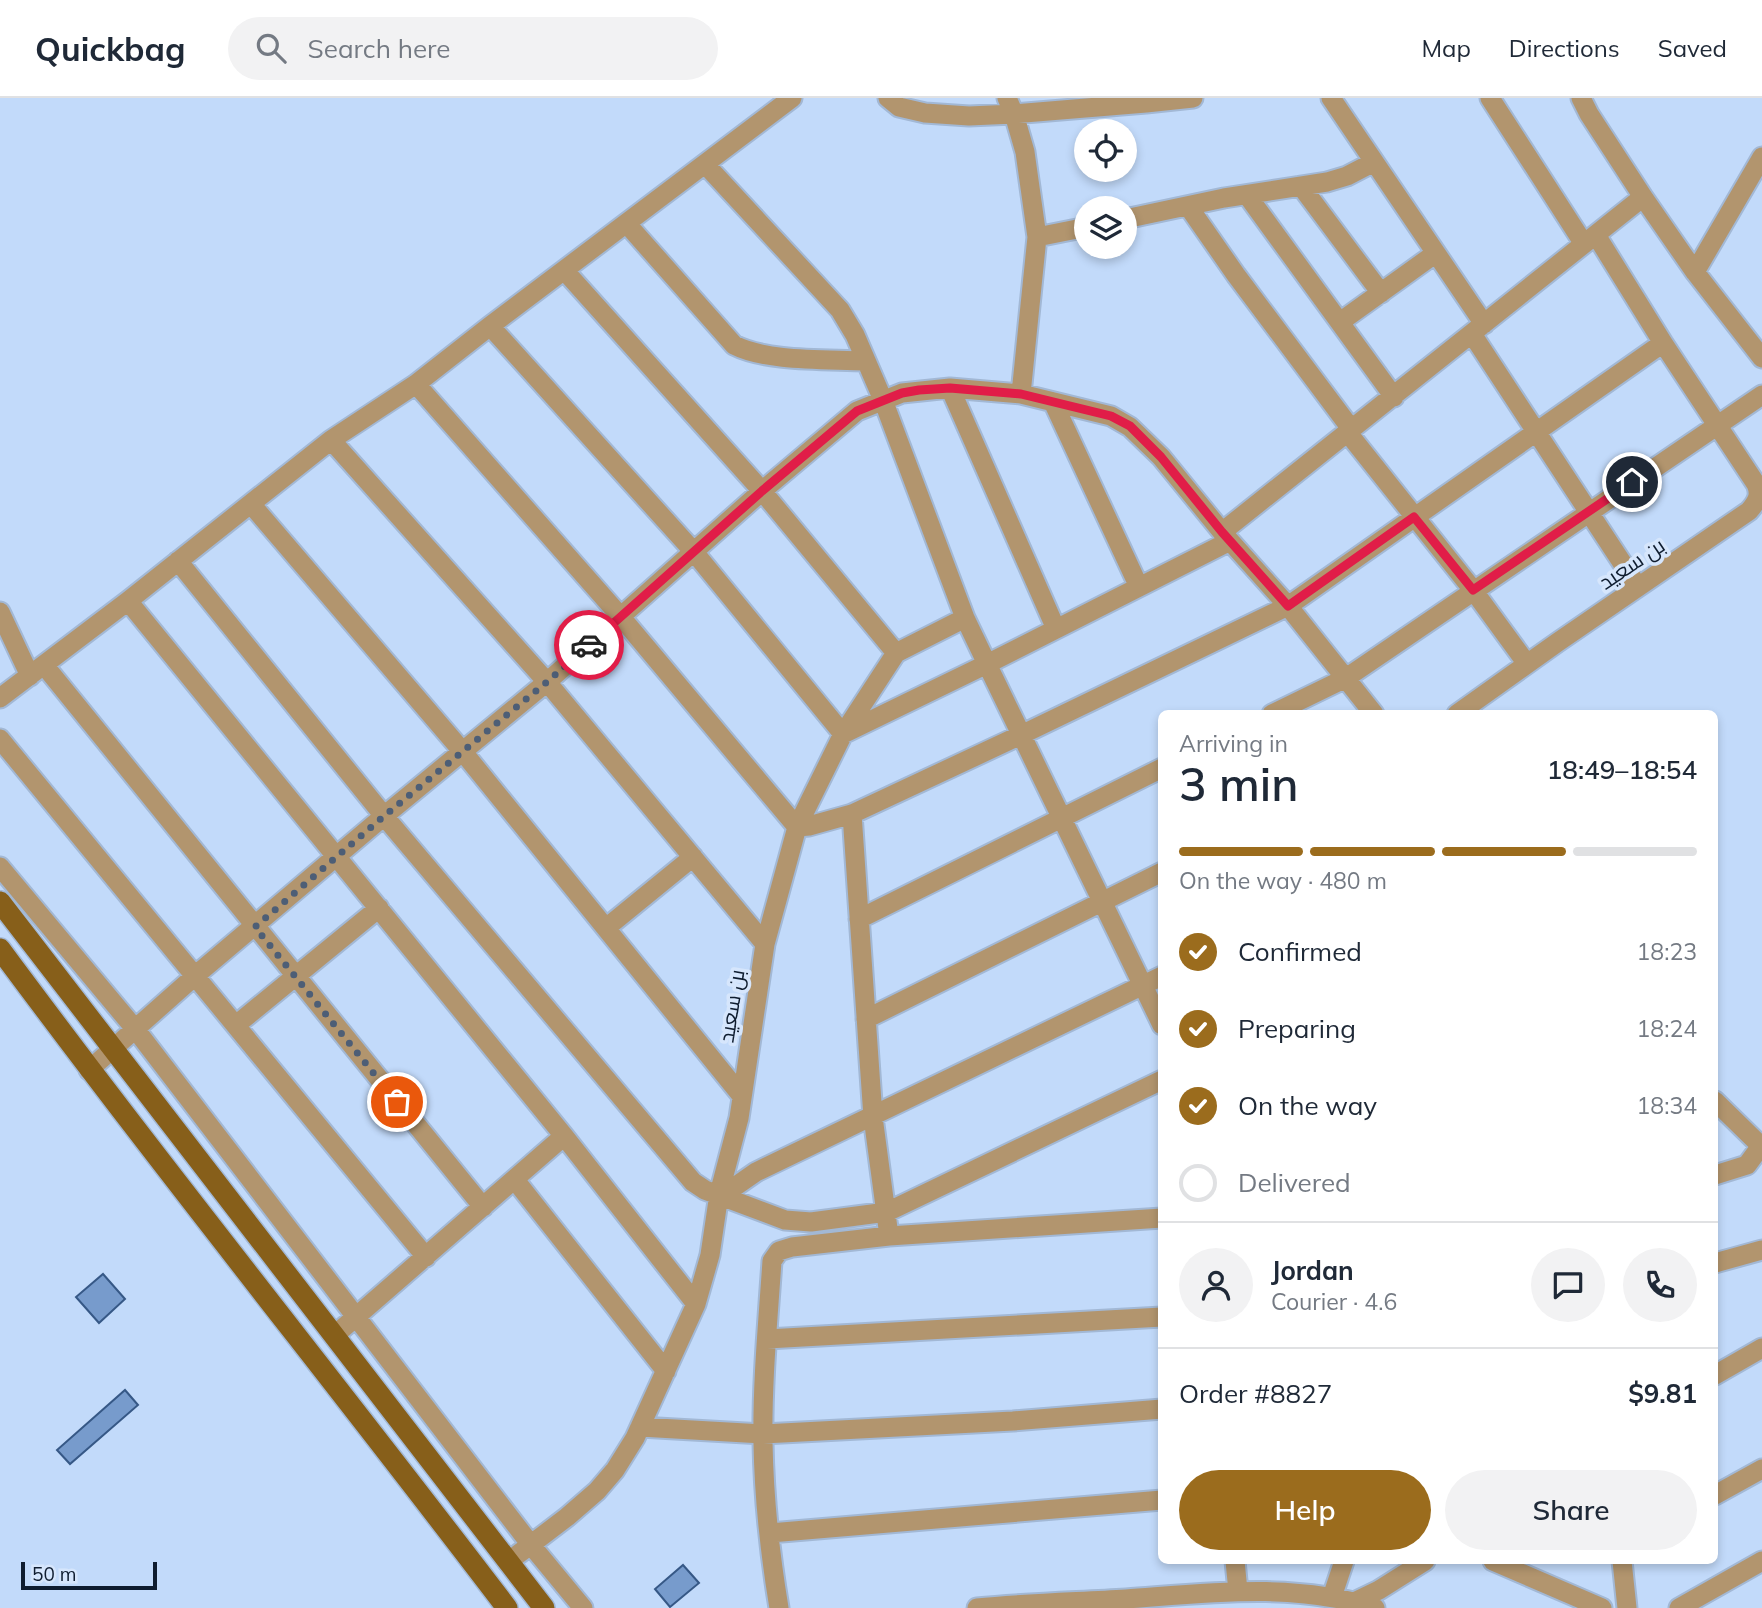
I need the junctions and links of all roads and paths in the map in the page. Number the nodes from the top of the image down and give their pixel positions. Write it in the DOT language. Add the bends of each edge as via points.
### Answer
graph roads {
  1 [pos="792,98"];
  2 [pos="888,98"];
  3 [pos="1194,98"];
  4 [pos="1331,98"];
  5 [pos="1490,98"];
  6 [pos="1581,98"];
  7 [pos="1145,100"];
  8 [pos="1011,106"];
  9 [pos="1762,157"];
  10 [pos="1374,162"];
  11 [pos="705,164"];
  12 [pos="1301,186"];
  13 [pos="1247,195"];
  14 [pos="1643,197"];
  15 [pos="1188,206"];
  16 [pos="1137,217"];
  17 [pos="627,224"];
  18 [pos="1074,230"];
  19 [pos="1037,237"];
  20 [pos="1590,239"];
  21 [pos="1436,253"];
  22 [pos="564,270"];
  23 [pos="1695,272"];
  24 [pos="1381,293"];
  25 [pos="1340,322"];
  26 [pos="489,326"];
  27 [pos="1478,329"];
  28 [pos="1663,342"];
  29 [pos="1762,358"];
  30 [pos="865,361"];
  31 [pos="416,384"];
  32 [pos="950,388"];
  33 [pos="1021,394"];
  34 [pos="1762,395"];
  35 [pos="1394,397"];
  36 [pos="883,400"];
  37 [pos="1053,402"];
  38 [pos="1718,423"];
  39 [pos="1537,431"];
  40 [pos="1350,432"];
  41 [pos="331,440"];
  42 [pos="762,491"];
  43 [pos="251,504"];
  44 [pos="1590,511"];
  45 [pos="1414,517"];
  46 [pos="1226,537"];
  47 [pos="694,552"];
  48 [pos="178,561"];
  49 [pos="1139,587"];
  50 [pos="1639,587"];
  51 [pos="1473,590"];
  52 [pos="128,601"];
  53 [pos="1288,606"];
  54 [pos="0,612"];
  55 [pos="621,617"];
  56 [pos="965,618"];
  57 [pos="1056,629"];
  58 [pos="896,653"];
  59 [pos="987,664"];
  60 [pos="1527,664"];
  61 [pos="37,670"];
  62 [pos="1346,678"];
  63 [pos="547,682"];
  64 [pos="0,698"];
  65 [pos="1280,710"];
  66 [pos="1371,710"];
  67 [pos="1463,710"];
  68 [pos="843,734"];
  69 [pos="1023,734"];
  70 [pos="0,739"];
  71 [pos="463,751"];
  72 [pos="1158,770"];
  73 [pos="852,814"];
  74 [pos="384,816"];
  75 [pos="1063,817"];
  76 [pos="797,827"];
  77 [pos="337,856"];
  78 [pos="693,857"];
  79 [pos="0,867"];
  80 [pos="1158,874"];
  81 [pos="1104,901"];
  82 [pos="0,902"];
  83 [pos="379,908"];
  84 [pos="859,919"];
  85 [pos="255,927"];
  86 [pos="606,928"];
  87 [pos="765,944"];
  88 [pos="0,949"];
  89 [pos="196,975"];
  90 [pos="295,976"];
  91 [pos="1158,978"];
  92 [pos="1143,985"];
  93 [pos="1158,1017"];
  94 [pos="866,1019"];
  95 [pos="236,1024"];
  96 [pos="136,1030"];
  97 [pos="112,1049"];
  98 [pos="89,1070"];
  99 [pos="1158,1082"];
  100 [pos="741,1095"];
  101 [pos="1718,1105"];
  102 [pos="873,1116"];
  103 [pos="564,1136"];
  104 [pos="1760,1157"];
  105 [pos="1718,1174"];
  106 [pos="515,1180"];
  107 [pos="721,1194"];
  108 [pos="483,1206"];
  109 [pos="887,1213"];
  110 [pos="1158,1218"];
  111 [pos="889,1236"];
  112 [pos="1762,1251"];
  113 [pos="426,1257"];
  114 [pos="1718,1262"];
  115 [pos="696,1304"];
  116 [pos="357,1316"];
  117 [pos="1158,1317"];
  118 [pos="335,1335"];
  119 [pos="767,1339"];
  120 [pos="1762,1348"];
  121 [pos="666,1371"];
  122 [pos="1718,1372"];
  123 [pos="1158,1409"];
  124 [pos="640,1427"];
  125 [pos="763,1434"];
  126 [pos="1762,1469"];
  127 [pos="1718,1493"];
  128 [pos="1158,1500"];
  129 [pos="770,1533"];
  130 [pos="531,1545"];
  131 [pos="1762,1561"];
  132 [pos="508,1562"];
  133 [pos="1236,1564"];
  134 [pos="1344,1564"];
  135 [pos="1396,1564"];
  136 [pos="1420,1564"];
  137 [pos="1500,1564"];
  138 [pos="1622,1564"];
  139 [pos="1391,1583"];
  140 [pos="1247,1597"];
  141 [pos="1343,1603"];
  142 [pos="507,1608"];
  143 [pos="544,1608"];
  144 [pos="583,1608"];
  145 [pos="779,1608"];
  146 [pos="979,1608"];
  147 [pos="1375,1608"];
  148 [pos="1602,1608"];
  149 [pos="1627,1608"];
  150 [pos="1679,1608"];
  1 -- 11 [label="street"];
  2 -- 8 [label="street" via="899,107 925,113 969,116"];
  3 -- 7 [label="street"];
  4 -- 10 [label="street"];
  5 -- 20 [label="street"];
  6 -- 14 [label="street"];
  7 -- 8 [label="street"];
  8 -- 19 [label="street" via="1025,152"];
  9 -- 23 [label="street"];
  10 -- 12 [label="street" via="1347,176"];
  10 -- 21 [label="street"];
  11 -- 17 [label="street"];
  11 -- 30 [label="street" via="840,310"];
  12 -- 13 [label="street"];
  12 -- 24 [label="street"];
  13 -- 15 [label="street"];
  13 -- 25 [label="street"];
  14 -- 20 [label="street"];
  14 -- 23 [label="street"];
  15 -- 16 [label="street"];
  15 -- 40 [label="street"];
  17 -- 22 [label="street"];
  17 -- 30 [label="street" via="734,345 769,355"];
  18 -- 19 [label="street"];
  19 -- 33 [label="street"];
  20 -- 27 [label="street"];
  20 -- 28 [label="street"];
  21 -- 24 [label="street"];
  21 -- 27 [label="street"];
  22 -- 26 [label="street"];
  22 -- 42 [label="street"];
  23 -- 29 [label="street"];
  24 -- 25 [label="street"];
  25 -- 35 [label="street"];
  26 -- 31 [label="street"];
  26 -- 47 [label="street"];
  27 -- 35 [label="street"];
  27 -- 39 [label="street"];
  28 -- 38 [label="street"];
  28 -- 39 [label="street"];
  30 -- 36 [label="street"];
  31 -- 41 [label="street"];
  31 -- 55 [label="street"];
  32 -- 33 [label="street"];
  32 -- 36 [label="street" via="902,393"];
  32 -- 57 [label="street"];
  33 -- 37 [label="street"];
  34 -- 38 [label="street"];
  35 -- 40 [label="street"];
  36 -- 42 [label="street" via="857,411"];
  36 -- 56 [label="street"];
  37 -- 46 [label="street" via="1111,416 1130,426"];
  37 -- 49 [label="street"];
  38 -- 44 [label="street"];
  38 -- 50 [label="street, بن سعيد" via="1756,484 1758,499 1749,511"];
  39 -- 44 [label="street"];
  39 -- 45 [label="street"];
  40 -- 45 [label="street"];
  40 -- 46 [label="street"];
  41 -- 43 [label="street"];
  41 -- 63 [label="street"];
  42 -- 47 [label="street"];
  42 -- 58 [label="street"];
  43 -- 48 [label="street"];
  43 -- 71 [label="street"];
  44 -- 50 [label="street"];
  44 -- 51 [label="street"];
  45 -- 51 [label="street"];
  45 -- 53 [label="street"];
  46 -- 49 [label="street"];
  46 -- 53 [label="street"];
  47 -- 55 [label="street"];
  47 -- 68 [label="street"];
  48 -- 52 [label="street"];
  48 -- 74 [label="street"];
  49 -- 57 [label="street"];
  50 -- 60 [label="street, بن سعيد"];
  51 -- 60 [label="street"];
  51 -- 62 [label="street"];
  52 -- 61 [label="street"];
  52 -- 77 [label="street"];
  53 -- 62 [label="street"];
  53 -- 69 [label="street"];
  54 -- 61 [label="street"];
  55 -- 63 [label="street"];
  55 -- 76 [label="street"];
  56 -- 58 [label="street"];
  56 -- 59 [label="street"];
  57 -- 59 [label="street"];
  58 -- 68 [label="street, بن سعيد"];
  59 -- 68 [label="street"];
  59 -- 69 [label="street"];
  60 -- 67 [label="street, بن سعيد"];
  61 -- 64 [label="street"];
  61 -- 85 [label="street"];
  62 -- 65 [label="street"];
  62 -- 66 [label="street"];
  63 -- 71 [label="street"];
  63 -- 78 [label="street"];
  68 -- 76 [label="street, بن سعيد"];
  69 -- 73 [label="street"];
  69 -- 75 [label="street"];
  70 -- 89 [label="street"];
  71 -- 74 [label="street"];
  71 -- 86 [label="street"];
  72 -- 75 [label="street"];
  73 -- 76 [label="street"];
  73 -- 84 [label="street"];
  74 -- 77 [label="street"];
  74 -- 107 [label="street" via="693,1182"];
  75 -- 81 [label="street"];
  75 -- 84 [label="street"];
  76 -- 87 [label="street, بن سعيد"];
  77 -- 83 [label="street"];
  77 -- 85 [label="street"];
  78 -- 86 [label="street"];
  78 -- 87 [label="street"];
  79 -- 96 [label="street"];
  80 -- 81 [label="street"];
  81 -- 92 [label="street"];
  81 -- 94 [label="street"];
  82 -- 97 [label="main road"];
  83 -- 90 [label="street"];
  83 -- 103 [label="street"];
  84 -- 94 [label="street"];
  85 -- 89 [label="street"];
  85 -- 90 [label="street"];
  86 -- 100 [label="street"];
  87 -- 100 [label="street, بن سعيد"];
  88 -- 98 [label="main road"];
  89 -- 95 [label="street"];
  89 -- 96 [label="street"];
  90 -- 95 [label="street"];
  90 -- 108 [label="street"];
  91 -- 92 [label="street"];
  92 -- 93 [label="street"];
  92 -- 102 [label="street"];
  94 -- 102 [label="street"];
  95 -- 113 [label="street"];
  96 -- 97 [label="street"];
  96 -- 116 [label="street"];
  97 -- 98 [label="street"];
  97 -- 118 [label="main road"];
  98 -- 142 [label="main road"];
  99 -- 109 [label="street"];
  100 -- 107 [label="street, بن سعيد"];
  101 -- 104 [label="street"];
  102 -- 107 [label="street" via="756,1172"];
  102 -- 109 [label="street"];
  103 -- 106 [label="street"];
  103 -- 115 [label="street"];
  104 -- 105 [label="street"];
  106 -- 108 [label="street"];
  106 -- 121 [label="street"];
  107 -- 109 [label="street" via="785,1220 811,1222"];
  107 -- 115 [label="street, بن سعيد"];
  108 -- 113 [label="street"];
  109 -- 111 [label="street"];
  110 -- 111 [label="street"];
  111 -- 119 [label="street" via="779,1251 772,1261"];
  112 -- 114 [label="street"];
  113 -- 116 [label="street"];
  115 -- 121 [label="street, بن سعيد"];
  116 -- 118 [label="street"];
  116 -- 130 [label="street"];
  117 -- 119 [label="street"];
  118 -- 132 [label="main road"];
  119 -- 125 [label="street"];
  120 -- 122 [label="street"];
  121 -- 124 [label="street, بن سعيد"];
  123 -- 125 [label="street"];
  124 -- 125 [label="street"];
  124 -- 130 [label="street, بن سعيد" via="597,1491"];
  125 -- 129 [label="street"];
  126 -- 127 [label="street"];
  128 -- 129 [label="street"];
  129 -- 145 [label="street"];
  130 -- 132 [label="street, بن سعيد"];
  130 -- 144 [label="street"];
  131 -- 150 [label="street"];
  132 -- 143 [label="main road"];
  133 -- 140 [label="street"];
  134 -- 141 [label="street"];
  135 -- 139 [label="street"];
  136 -- 139 [label="street"];
  137 -- 148 [label="street"];
  138 -- 149 [label="street"];
  139 -- 141 [label="street"];
  140 -- 141 [label="street" via="1279,1591"];
  140 -- 146 [label="street"];
  141 -- 147 [label="street"];
}
